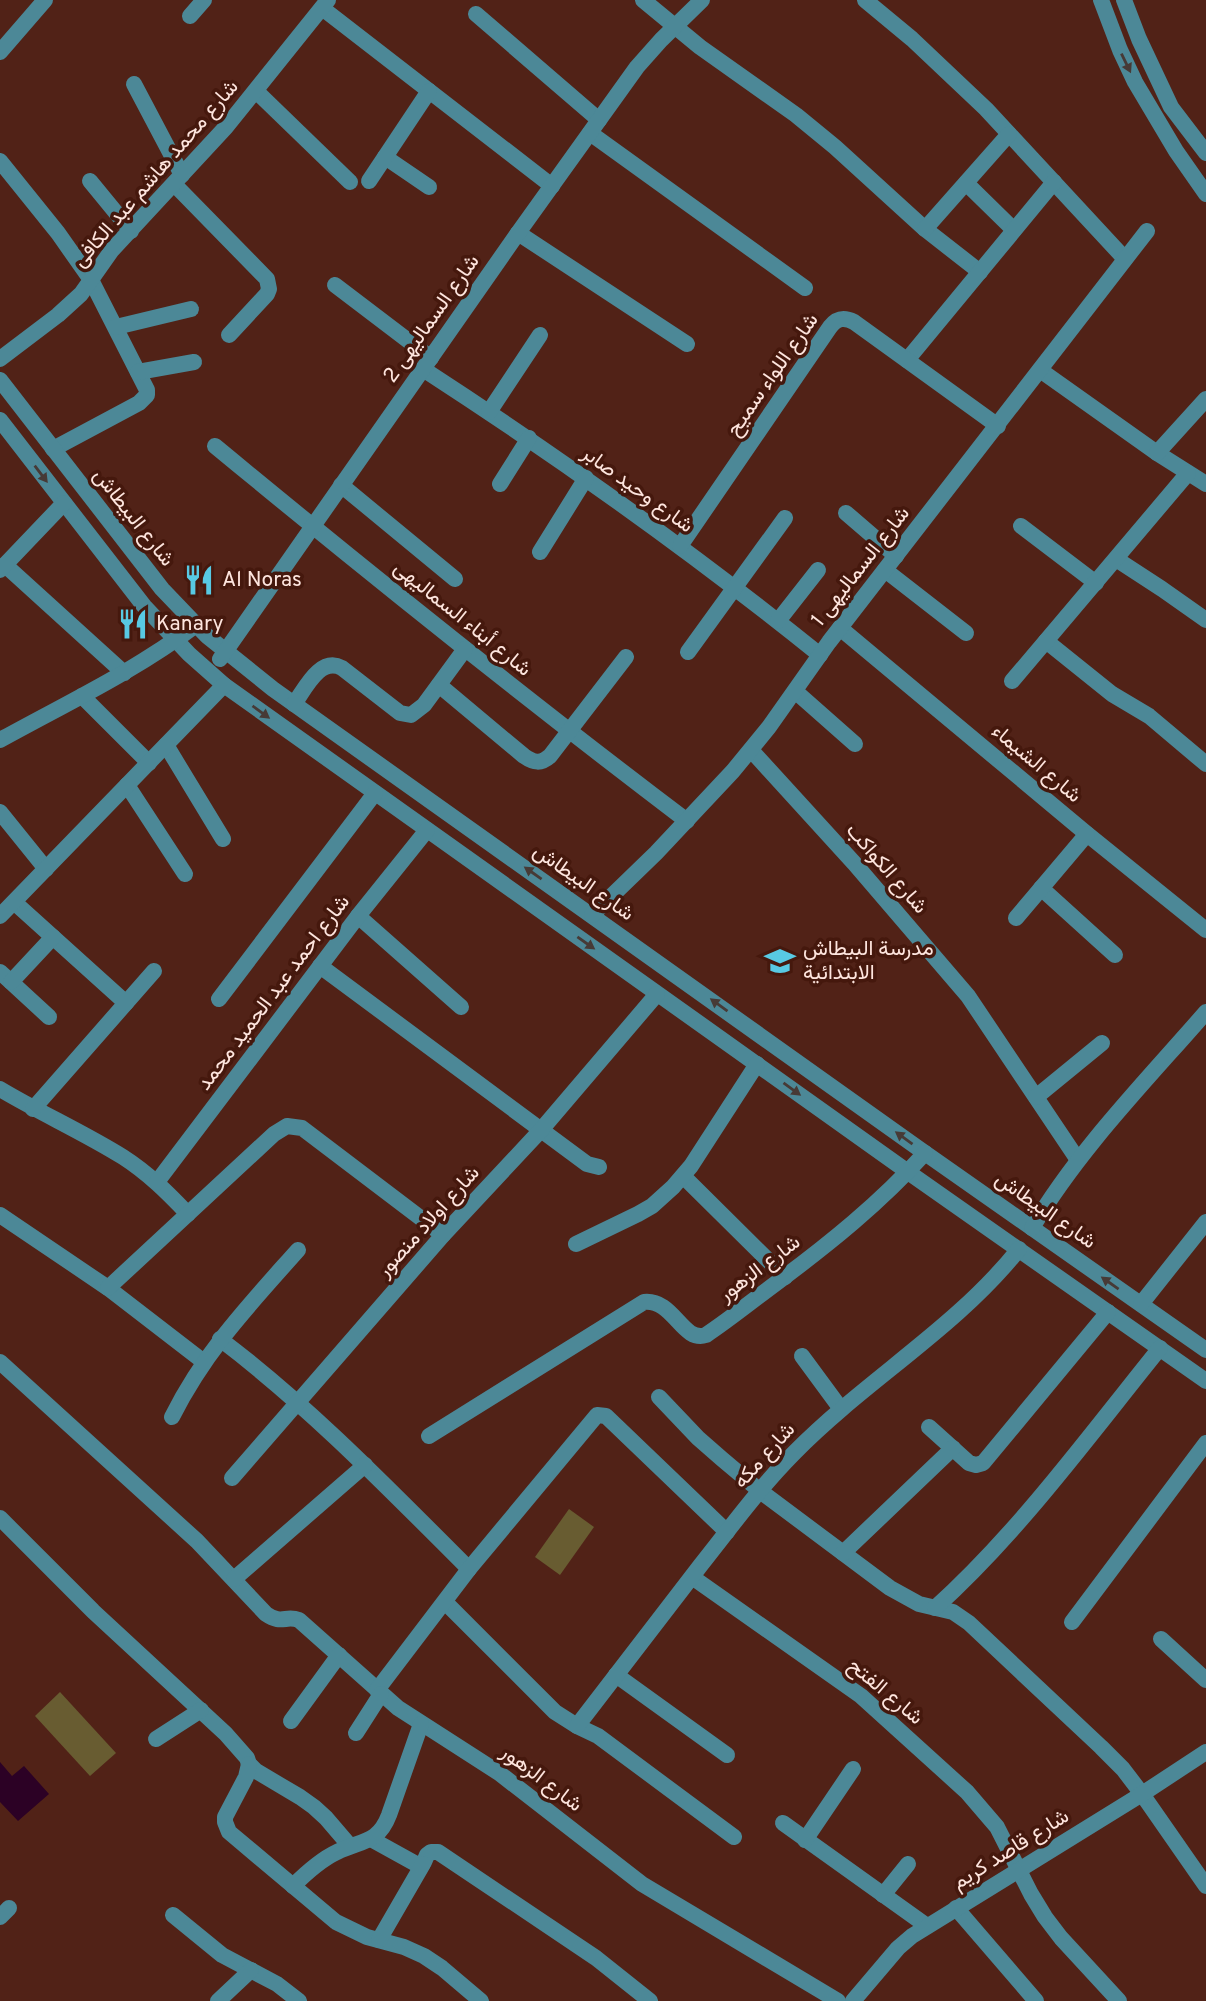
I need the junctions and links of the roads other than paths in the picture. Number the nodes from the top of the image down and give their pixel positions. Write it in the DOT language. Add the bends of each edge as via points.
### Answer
graph roads {
  1 [pos="45,0"];
  2 [pos="204,0"];
  3 [pos="643,0"];
  4 [pos="702,0"];
  5 [pos="865,0"];
  6 [pos="1101,0"];
  7 [pos="1124,0"];
  8 [pos="325,4"];
  9 [pos="475,14"];
  10 [pos="190,16"];
  11 [pos="674,27"];
  12 [pos="0,52"];
  13 [pos="134,84"];
  14 [pos="256,91"];
  15 [pos="429,91"];
  16 [pos="594,127"];
  17 [pos="1009,134"];
  18 [pos="1206,153"];
  19 [pos="385,157"];
  20 [pos="0,161"];
  21 [pos="178,180"];
  22 [pos="90,181"];
  23 [pos="369,181"];
  24 [pos="350,182"];
  25 [pos="1054,182"];
  26 [pos="966,183"];
  27 [pos="552,186"];
  28 [pos="429,187"];
  29 [pos="1206,194"];
  30 [pos="925,229"];
  31 [pos="1014,230"];
  32 [pos="131,231"];
  33 [pos="1147,231"];
  34 [pos="518,233"];
  35 [pos="1125,259"];
  36 [pos="980,272"];
  37 [pos="92,280"];
  38 [pos="335,285"];
  39 [pos="805,288"];
  40 [pos="191,309"];
  41 [pos="116,327"];
  42 [pos="229,335"];
  43 [pos="540,335"];
  44 [pos="687,344"];
  45 [pos="0,359"];
  46 [pos="907,360"];
  47 [pos="194,362"];
  48 [pos="427,363"];
  49 [pos="1041,370"];
  50 [pos="138,372"];
  51 [pos="0,380"];
  52 [pos="1206,398"];
  53 [pos="489,412"];
  54 [pos="0,420"];
  55 [pos="998,426"];
  56 [pos="528,438"];
  57 [pos="215,446"];
  58 [pos="53,449"];
  59 [pos="1157,453"];
  60 [pos="1188,473"];
  61 [pos="586,478"];
  62 [pos="1206,484"];
  63 [pos="341,485"];
  64 [pos="500,485"];
  65 [pos="64,503"];
  66 [pos="846,513"];
  67 [pos="785,518"];
  68 [pos="313,526"];
  69 [pos="1021,526"];
  70 [pos="680,545"];
  71 [pos="540,552"];
  72 [pos="896,556"];
  73 [pos="1115,559"];
  74 [pos="3,568"];
  75 [pos="818,570"];
  76 [pos="885,570"];
  77 [pos="455,579"];
  78 [pos="1096,583"];
  79 [pos="735,587"];
  80 [pos="1206,620"];
  81 [pos="778,621"];
  82 [pos="196,625"];
  83 [pos="840,628"];
  84 [pos="966,633"];
  85 [pos="175,640"];
  86 [pos="1045,641"];
  87 [pos="465,649"];
  88 [pos="225,652"];
  89 [pos="688,652"];
  90 [pos="820,655"];
  91 [pos="626,657"];
  92 [pos="210,671"];
  93 [pos="124,673"];
  94 [pos="1012,681"];
  95 [pos="224,685"];
  96 [pos="439,685"];
  97 [pos="795,691"];
  98 [pos="82,695"];
  99 [pos="294,704"];
  100 [pos="570,732"];
  101 [pos="1,737"];
  102 [pos="855,744"];
  103 [pos="166,745"];
  104 [pos="751,750"];
  105 [pos="149,763"];
  106 [pos="1206,764"];
  107 [pos="127,785"];
  108 [pos="375,793"];
  109 [pos="0,812"];
  110 [pos="460,821"];
  111 [pos="687,821"];
  112 [pos="427,830"];
  113 [pos="1087,834"];
  114 [pos="223,839"];
  115 [pos="443,842"];
  116 [pos="46,869"];
  117 [pos="185,874"];
  118 [pos="1041,888"];
  119 [pos="14,902"];
  120 [pos="592,915"];
  121 [pos="0,916"];
  122 [pos="358,916"];
  123 [pos="1016,918"];
  124 [pos="1206,930"];
  125 [pos="52,936"];
  126 [pos="1115,955"];
  127 [pos="320,967"];
  128 [pos="154,971"];
  129 [pos="5,977"];
  130 [pos="657,994"];
  131 [pos="219,999"];
  132 [pos="126,1003"];
  133 [pos="461,1007"];
  134 [pos="1206,1012"];
  135 [pos="49,1017"];
  136 [pos="1102,1043"];
  137 [pos="757,1064"];
  138 [pos="0,1089"];
  139 [pos="1036,1097"];
  140 [pos="33,1109"];
  141 [pos="541,1130"];
  142 [pos="925,1153"];
  143 [pos="1078,1160"];
  144 [pos="599,1167"];
  145 [pos="908,1172"];
  146 [pos="683,1177"];
  147 [pos="157,1182"];
  148 [pos="188,1214"];
  149 [pos="0,1215"];
  150 [pos="1206,1222"];
  151 [pos="1032,1228"];
  152 [pos="443,1236"];
  153 [pos="576,1244"];
  154 [pos="1019,1249"];
  155 [pos="298,1250"];
  156 [pos="785,1277"];
  157 [pos="108,1287"];
  158 [pos="1141,1304"];
  159 [pos="1108,1312"];
  160 [pos="220,1339"];
  161 [pos="1160,1348"];
  162 [pos="1206,1350"];
  163 [pos="802,1356"];
  164 [pos="0,1362"];
  165 [pos="204,1362"];
  166 [pos="1206,1381"];
  167 [pos="659,1398"];
  168 [pos="298,1402"];
  169 [pos="841,1409"];
  170 [pos="172,1417"];
  171 [pos="929,1427"];
  172 [pos="429,1436"];
  173 [pos="1206,1443"];
  174 [pos="953,1448"];
  175 [pos="365,1465"];
  176 [pos="232,1478"];
  177 [pos="760,1491"];
  178 [pos="0,1518"];
  179 [pos="727,1532"];
  180 [pos="844,1553"];
  181 [pos="469,1569"];
  182 [pos="692,1577"];
  183 [pos="234,1579"];
  184 [pos="445,1602"];
  185 [pos="935,1608"];
  186 [pos="1072,1622"];
  187 [pos="1161,1639"];
  188 [pos="339,1655"];
  189 [pos="616,1675"];
  190 [pos="1206,1680"];
  191 [pos="379,1692"];
  192 [pos="201,1710"];
  193 [pos="291,1721"];
  194 [pos="421,1724"];
  195 [pos="577,1726"];
  196 [pos="356,1733"];
  197 [pos="156,1739"];
  198 [pos="1206,1752"];
  199 [pos="727,1755"];
  200 [pos="249,1764"];
  201 [pos="853,1769"];
  202 [pos="1142,1794"];
  203 [pos="783,1823"];
  204 [pos="734,1837"];
  205 [pos="371,1839"];
  206 [pos="805,1840"];
  207 [pos="350,1846"];
  208 [pos="423,1864"];
  209 [pos="908,1864"];
  210 [pos="1020,1870"];
  211 [pos="293,1886"];
  212 [pos="1206,1886"];
  213 [pos="883,1895"];
  214 [pos="956,1908"];
  215 [pos="173,1915"];
  216 [pos="927,1927"];
  217 [pos="379,1940"];
  218 [pos="251,1970"];
  219 [pos="218,2001"];
  220 [pos="299,2001"];
  221 [pos="481,2001"];
  222 [pos="650,2001"];
  223 [pos="838,2001"];
  224 [pos="853,2001"];
  225 [pos="1036,2001"];
  226 [pos="1119,2001"];
  1 -- 12 [label="street"];
  2 -- 10 [label="street"];
  3 -- 11 [label="street"];
  4 -- 11 [label="street, شارع السماليهى 2"];
  5 -- 17 [label="street" via="937,62"];
  6 -- 29 [label="street, one-way" via="1135,82"];
  7 -- 18 [label="street" via="1171,107"];
  8 -- 14 [label="street, شارع محمد هاشم عبد الكافى"];
  8 -- 15 [label="street"];
  9 -- 16 [label="street"];
  11 -- 16 [label="street, شارع السماليهى 2" via="637,67"];
  11 -- 30 [label="street" via="796,115"];
  13 -- 21 [label="street"];
  14 -- 21 [label="street, شارع محمد هاشم عبد الكافى"];
  14 -- 24 [label="street"];
  15 -- 19 [label="street"];
  15 -- 27 [label="street"];
  16 -- 27 [label="street, شارع السماليهى 2"];
  16 -- 39 [label="street"];
  17 -- 25 [label="street"];
  17 -- 26 [label="street"];
  19 -- 23 [label="street"];
  19 -- 28 [label="street"];
  20 -- 37 [label="street"];
  21 -- 32 [label="street, شارع محمد هاشم عبد الكافى"];
  21 -- 42 [label="street" via="267,279 267,294"];
  22 -- 32 [label="street"];
  25 -- 31 [label="street"];
  25 -- 35 [label="street"];
  26 -- 30 [label="street"];
  26 -- 31 [label="street"];
  27 -- 34 [label="street, شارع السماليهى 2"];
  30 -- 36 [label="street"];
  31 -- 36 [label="street"];
  32 -- 37 [label="street, شارع محمد هاشم عبد الكافى"];
  33 -- 35 [label="street, شارع السماليهى 1"];
  34 -- 44 [label="street"];
  34 -- 48 [label="street, شارع السماليهى 2"];
  35 -- 49 [label="street, شارع السماليهى 1"];
  36 -- 46 [label="street"];
  37 -- 41 [label="street"];
  37 -- 45 [label="street, شارع محمد هاشم عبد الكافى" via="70,305"];
  38 -- 48 [label="street, شارع وحيد صابر"];
  40 -- 41 [label="street"];
  41 -- 50 [label="street"];
  43 -- 53 [label="street"];
  46 -- 55 [label="street, شارع اللواء سميح"];
  46 -- 70 [label="street, شارع اللواء سميح" via="850,320 833,324"];
  47 -- 50 [label="street"];
  48 -- 53 [label="street, شارع وحيد صابر"];
  48 -- 63 [label="street, شارع السماليهى 2"];
  49 -- 55 [label="street, شارع السماليهى 1"];
  49 -- 59 [label="street"];
  50 -- 58 [label="street" via="147,390 144,399"];
  51 -- 58 [label="street, شارع البيطاش"];
  52 -- 59 [label="street"];
  53 -- 56 [label="street, شارع وحيد صابر"];
  54 -- 65 [label="street, one-way"];
  55 -- 72 [label="street, شارع السماليهى 1"];
  56 -- 61 [label="street, شارع وحيد صابر"];
  56 -- 64 [label="street"];
  57 -- 68 [label="street, شارع أبناء السماليهى"];
  58 -- 82 [label="street, شارع البيطاش"];
  59 -- 60 [label="street"];
  60 -- 62 [label="street"];
  60 -- 73 [label="street"];
  61 -- 70 [label="street, شارع وحيد صابر"];
  61 -- 71 [label="street"];
  63 -- 68 [label="street, شارع السماليهى 2"];
  63 -- 77 [label="street"];
  65 -- 74 [label="street"];
  65 -- 85 [label="street"];
  66 -- 72 [label="street"];
  67 -- 79 [label="street"];
  68 -- 87 [label="street, شارع أبناء السماليهى"];
  68 -- 88 [label="street, شارع السماليهى 2"];
  69 -- 78 [label="street"];
  70 -- 79 [label="street, شارع وحيد صابر"];
  72 -- 76 [label="street, شارع السماليهى 1"];
  73 -- 78 [label="street"];
  73 -- 80 [label="street"];
  74 -- 93 [label="street"];
  75 -- 81 [label="street"];
  76 -- 83 [label="street, شارع السماليهى 1"];
  76 -- 84 [label="street"];
  78 -- 86 [label="street"];
  79 -- 81 [label="street, شارع وحيد صابر"];
  79 -- 89 [label="street"];
  81 -- 90 [label="street, شارع وحيد صابر"];
  82 -- 85 [label="street"];
  82 -- 88 [label="street, شارع البيطاش"];
  83 -- 90 [label="street, شارع السماليهى 1"];
  83 -- 113 [label="street, شارع الشيماء"];
  85 -- 92 [label="street"];
  85 -- 93 [label="street"];
  86 -- 94 [label="street"];
  86 -- 106 [label="street" via="1112,694 1149,716"];
  87 -- 96 [label="street"];
  87 -- 100 [label="street, شارع أبناء السماليهى"];
  88 -- 92 [label="street, شارع السماليهى 2"];
  88 -- 99 [label="street, شارع البيطاش"];
  90 -- 97 [label="street, شارع السماليهى 1"];
  91 -- 100 [label="street"];
  92 -- 95 [label="street"];
  93 -- 98 [label="street"];
  95 -- 103 [label="street"];
  95 -- 108 [label="street, one-way"];
  96 -- 99 [label="street" via="421,709 405,715 338,666 328,664"];
  96 -- 100 [label="street" via="532,761 547,759"];
  97 -- 102 [label="street"];
  97 -- 104 [label="street, شارع السماليهى 1"];
  98 -- 101 [label="street"];
  98 -- 105 [label="street"];
  99 -- 110 [label="street, شارع البيطاش"];
  100 -- 111 [label="street, شارع أبناء السماليهى"];
  103 -- 105 [label="street"];
  103 -- 114 [label="street"];
  104 -- 111 [label="street, شارع السماليهى 1"];
  104 -- 139 [label="street, شارع الكواكب" via="968,996"];
  105 -- 107 [label="street"];
  107 -- 116 [label="street"];
  107 -- 117 [label="street"];
  108 -- 112 [label="street"];
  108 -- 131 [label="street"];
  109 -- 116 [label="street"];
  110 -- 115 [label="street"];
  120 -- 110 [label="street, شارع البيطاش, one-way"];
  111 -- 120 [label="street, شارع السماليهى 1"];
  112 -- 115 [label="street"];
  112 -- 122 [label="street, شارع احمد عبد الحميد محمد"];
  113 -- 118 [label="street"];
  113 -- 124 [label="street, شارع الشيماء"];
  115 -- 130 [label="street, one-way"];
  116 -- 119 [label="street"];
  118 -- 123 [label="street"];
  118 -- 126 [label="street"];
  119 -- 121 [label="street"];
  119 -- 125 [label="street"];
  142 -- 120 [label="street, شارع البيطاش, one-way"];
  122 -- 127 [label="street, شارع احمد عبد الحميد محمد"];
  122 -- 133 [label="street"];
  125 -- 129 [label="street"];
  125 -- 132 [label="street"];
  127 -- 141 [label="street"];
  127 -- 147 [label="street, شارع احمد عبد الحميد محمد"];
  128 -- 132 [label="street"];
  129 -- 135 [label="street"];
  130 -- 137 [label="street"];
  130 -- 141 [label="street, شارع اولاد منصور"];
  132 -- 140 [label="street"];
  134 -- 143 [label="street"];
  136 -- 139 [label="street"];
  137 -- 145 [label="street, one-way"];
  137 -- 146 [label="street"];
  138 -- 140 [label="street"];
  139 -- 143 [label="street, شارع الكواكب"];
  140 -- 147 [label="street" via="125,1158"];
  141 -- 144 [label="street" via="590,1166"];
  141 -- 152 [label="street, شارع اولاد منصور"];
  142 -- 145 [label="street, شارع الزهور"];
  142 -- 151 [label="street, شارع البيطاش"];
  143 -- 151 [label="street"];
  145 -- 154 [label="street"];
  145 -- 156 [label="street, شارع الزهور"];
  146 -- 153 [label="street" via="652,1206"];
  146 -- 156 [label="street"];
  147 -- 148 [label="street"];
  148 -- 152 [label="street" via="287,1126 302,1128"];
  148 -- 157 [label="street"];
  149 -- 157 [label="street"];
  150 -- 158 [label="street"];
  158 -- 151 [label="street, شارع البيطاش, one-way"];
  152 -- 168 [label="street, شارع اولاد منصور"];
  154 -- 159 [label="street"];
  154 -- 169 [label="street, شارع مكه" via="978,1294"];
  155 -- 160 [label="street"];
  156 -- 172 [label="street, شارع الزهور" via="703,1337 693,1335 658,1303 637,1305"];
  157 -- 165 [label="street"];
  158 -- 162 [label="street, شارع البيطاش"];
  159 -- 161 [label="street"];
  159 -- 174 [label="street" via="984,1463 972,1465"];
  160 -- 165 [label="street"];
  160 -- 168 [label="street"];
  161 -- 166 [label="street"];
  161 -- 185 [label="street" via="1028,1511"];
  163 -- 169 [label="street"];
  164 -- 183 [label="street, شارع الزهور"];
  165 -- 170 [label="street"];
  167 -- 177 [label="street"];
  168 -- 175 [label="street"];
  168 -- 176 [label="street, شارع اولاد منصور"];
  169 -- 177 [label="street, شارع مكه"];
  171 -- 174 [label="street"];
  173 -- 186 [label="street"];
  174 -- 180 [label="street"];
  175 -- 181 [label="street"];
  175 -- 183 [label="street"];
  177 -- 179 [label="street, شارع مكه"];
  177 -- 180 [label="street"];
  178 -- 192 [label="street"];
  179 -- 181 [label="street" via="606,1416 595,1416"];
  179 -- 182 [label="street, شارع مكه"];
  180 -- 185 [label="street" via="904,1597"];
  181 -- 184 [label="street"];
  182 -- 189 [label="street, شارع مكه"];
  182 -- 210 [label="street, شارع الفتح" via="861,1696 894,1725 981,1808"];
  183 -- 188 [label="street, شارع الزهور" via="266,1614 276,1620 299,1620"];
  184 -- 191 [label="street"];
  184 -- 195 [label="street" via="545,1703"];
  185 -- 202 [label="street" via="953,1612 969,1623 1101,1747"];
  187 -- 190 [label="street"];
  188 -- 191 [label="street, شارع الزهور"];
  188 -- 193 [label="street"];
  189 -- 195 [label="street, شارع مكه"];
  189 -- 199 [label="street"];
  191 -- 194 [label="street, شارع الزهور"];
  191 -- 196 [label="street"];
  192 -- 197 [label="street"];
  192 -- 200 [label="street"];
  194 -- 205 [label="street" via="385,1825"];
  194 -- 223 [label="street, شارع الزهور" via="499,1773 642,1884"];
  195 -- 204 [label="street" via="598,1736"];
  198 -- 202 [label="street, شارع قاصد كريم"];
  200 -- 207 [label="street" via="314,1807"];
  200 -- 211 [label="street" via="225,1817 226,1828"];
  201 -- 206 [label="street"];
  202 -- 210 [label="street, شارع قاصد كريم"];
  202 -- 212 [label="street"];
  203 -- 206 [label="street"];
  205 -- 207 [label="street"];
  205 -- 208 [label="street"];
  206 -- 213 [label="street"];
  207 -- 211 [label="street" via="325,1859"];
  208 -- 217 [label="street"];
  208 -- 222 [label="street" via="429,1854 438,1852 596,1958"];
  209 -- 213 [label="street"];
  210 -- 214 [label="street, شارع قاصد كريم"];
  210 -- 226 [label="street, شارع الفتح" via="1045,1917"];
  211 -- 217 [label="street" via="336,1922"];
  213 -- 216 [label="street"];
  214 -- 216 [label="street, شارع قاصد كريم"];
  214 -- 225 [label="street"];
  215 -- 218 [label="street" via="222,1955"];
  216 -- 224 [label="street, شارع قاصد كريم" via="898,1948"];
  217 -- 221 [label="street" via="424,1956"];
  218 -- 219 [label="street"];
  218 -- 220 [label="street"];
}
